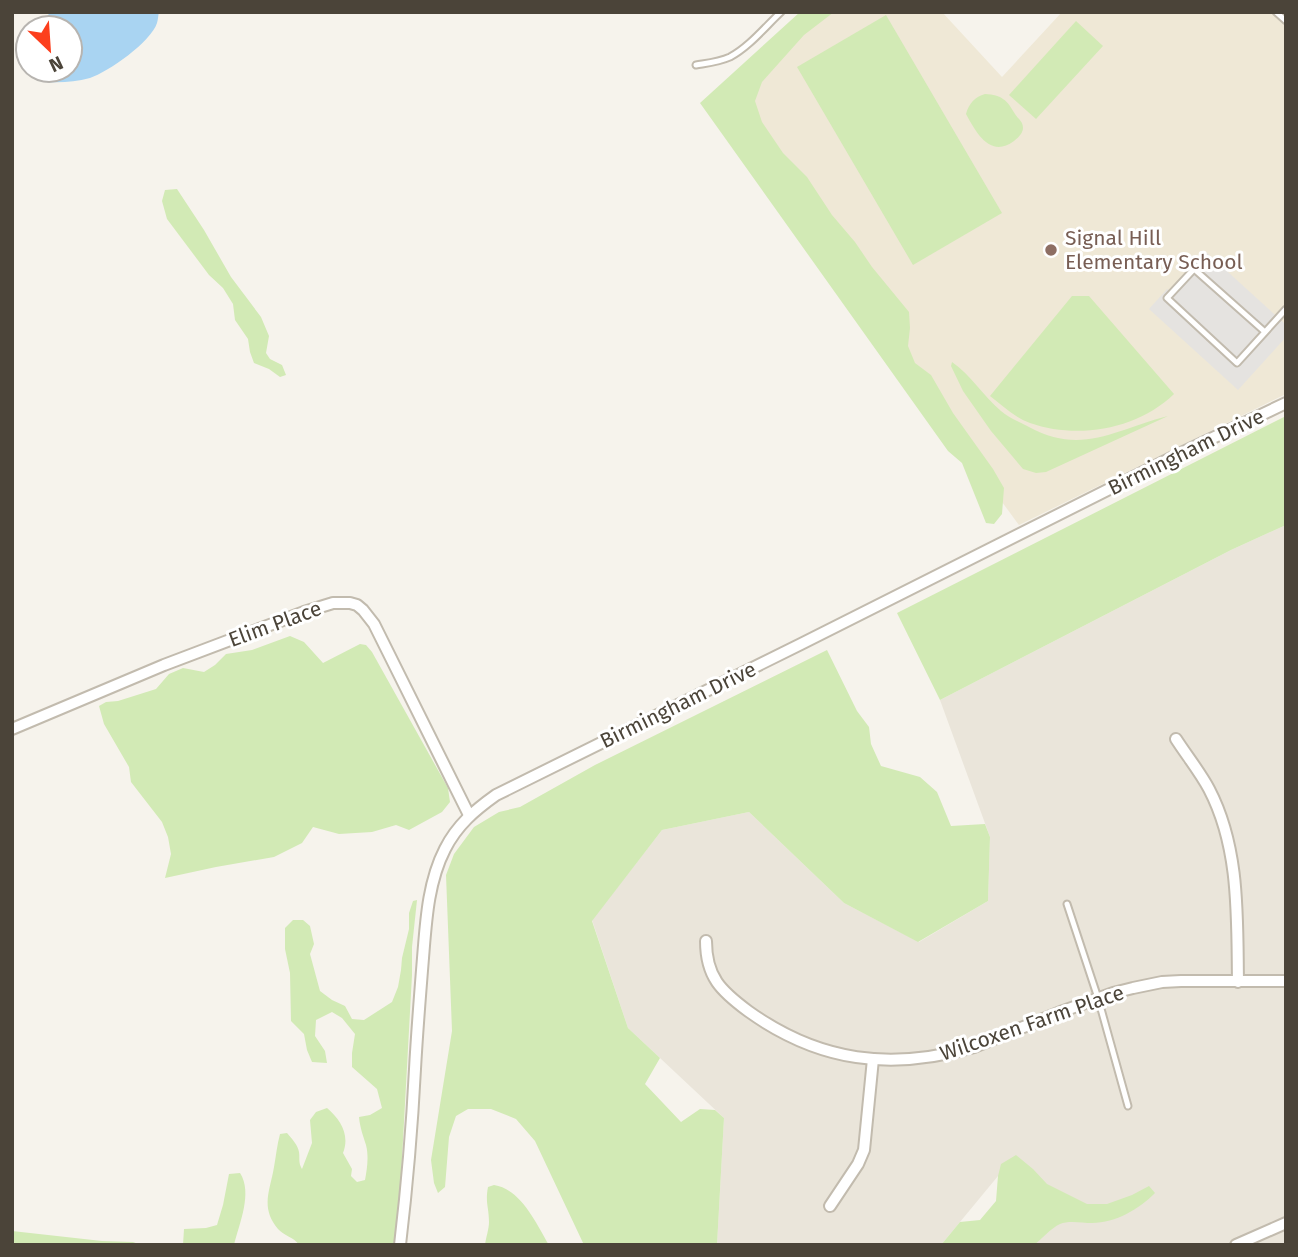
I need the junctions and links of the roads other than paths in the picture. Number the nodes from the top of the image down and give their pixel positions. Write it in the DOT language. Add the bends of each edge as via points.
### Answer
graph roads {
  1 [pos="781,12"];
  2 [pos="1276,12"];
  3 [pos="1286,21"];
  4 [pos="696,65"];
  5 [pos="1286,309"];
  6 [pos="1265,332"];
  7 [pos="1286,403"];
  8 [pos="12,729"];
  9 [pos="1176,739"];
  10 [pos="469,815"];
  11 [pos="1067,904"];
  12 [pos="706,941"];
  13 [pos="1286,981"];
  14 [pos="1238,982"];
  15 [pos="1098,998"];
  16 [pos="873,1059"];
  17 [pos="1128,1106"];
  18 [pos="830,1206"];
  19 [pos="1286,1223"];
  20 [pos="401,1245"];
  21 [pos="1236,1245"];
  1 -- 4 [label="lane" via="729,57"];
  2 -- 3 [label="lane"];
  5 -- 6 [label="lane"];
  6 -- 6 [label="lane" via="1237,363 1167,298 1194,269"];
  7 -- 10 [label="street, Birmingham Drive" via="496,795"];
  8 -- 10 [label="street, Elim Place" via="304,612 350,603 374,624"];
  9 -- 14 [label="street" via="1210,791 1229,846 1236,889"];
  10 -- 20 [label="street, Birmingham Drive" via="445,848 427,914"];
  11 -- 15 [label="lane"];
  12 -- 16 [label="street, Wilcoxen Farm Place" via="710,971 730,998 815,1048"];
  13 -- 14 [label="street, Wilcoxen Farm Place"];
  14 -- 15 [label="street, Wilcoxen Farm Place" via="1162,982"];
  15 -- 16 [label="street, Wilcoxen Farm Place" via="953,1053"];
  15 -- 17 [label="lane"];
  16 -- 18 [label="street" via="864,1150"];
  19 -- 21 [label="street"];
}
